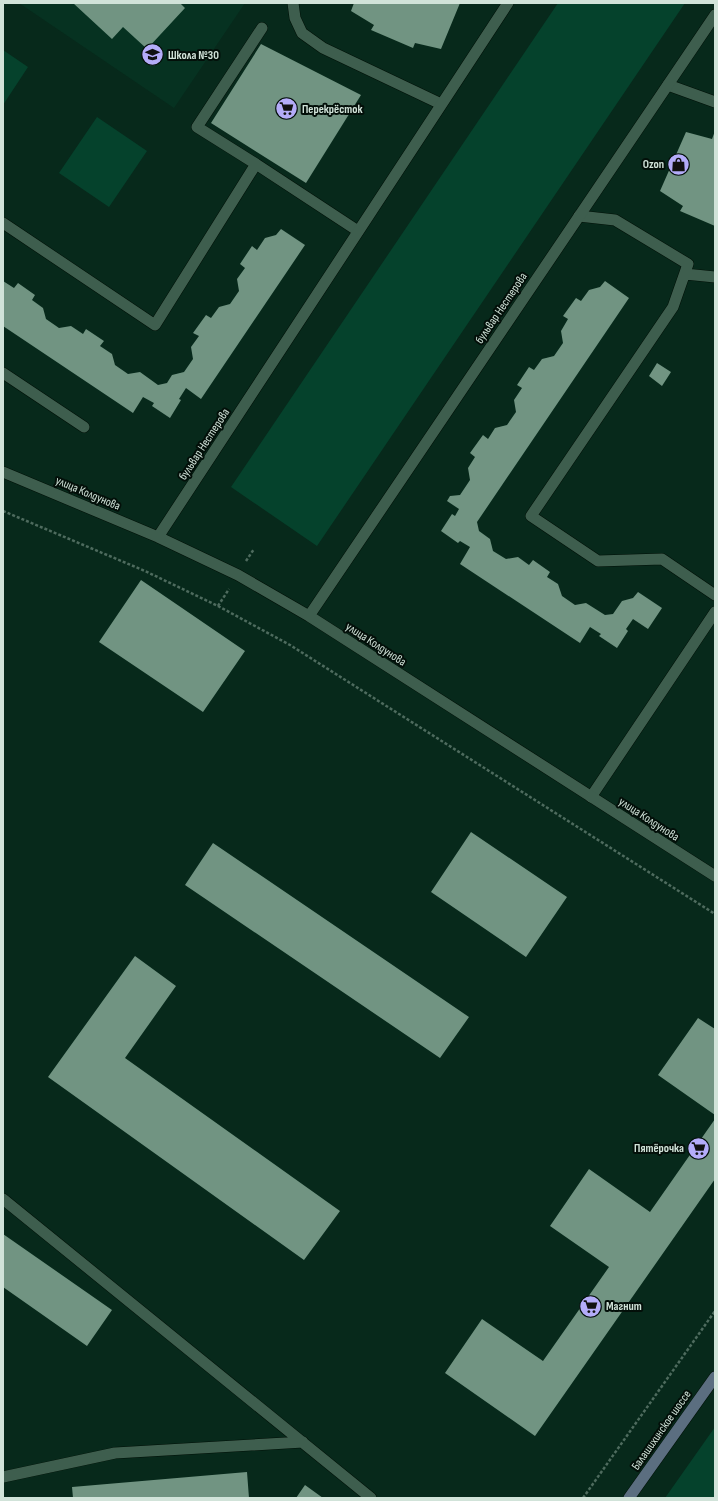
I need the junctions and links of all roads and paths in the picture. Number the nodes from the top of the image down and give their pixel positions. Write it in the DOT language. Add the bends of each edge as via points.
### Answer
graph roads {
  1 [pos="293,3"];
  2 [pos="508,3"];
  3 [pos="715,15"];
  4 [pos="262,28"];
  5 [pos="668,85"];
  6 [pos="715,102"];
  7 [pos="441,104"];
  8 [pos="256,164"];
  9 [pos="579,216"];
  10 [pos="3,224"];
  11 [pos="358,231"];
  12 [pos="685,274"];
  13 [pos="715,277"];
  14 [pos="3,373"];
  15 [pos="84,427"];
  16 [pos="3,472"];
  17 [pos="3,511"];
  18 [pos="158,537"];
  19 [pos="715,595"];
  20 [pos="715,612"];
  21 [pos="309,616"];
  22 [pos="591,797"];
  23 [pos="715,876"];
  24 [pos="715,914"];
  25 [pos="3,1199"];
  26 [pos="715,1311"];
  27 [pos="715,1377"];
  28 [pos="303,1442"];
  29 [pos="3,1477"];
  30 [pos="371,1498"];
  31 [pos="584,1498"];
  32 [pos="629,1498"];
  1 -- 7 [label="street" via="295,18 302,33 323,48"];
  2 -- 7 [label="street, бульвар Нестерова"];
  3 -- 5 [label="street, бульвар Нестерова"];
  4 -- 8 [label="street" via="197,127"];
  5 -- 6 [label="street"];
  5 -- 9 [label="street, бульвар Нестерова"];
  7 -- 11 [label="street, бульвар Нестерова"];
  8 -- 10 [label="street" via="155,325"];
  8 -- 11 [label="street"];
  9 -- 12 [label="street" via="615,220 688,264"];
  9 -- 21 [label="street, бульвар Нестерова"];
  11 -- 18 [label="street, бульвар Нестерова"];
  12 -- 13 [label="street"];
  12 -- 19 [label="street" via="673,307 531,516 598,561 662,559"];
  14 -- 15 [label="street"];
  16 -- 18 [label="street, улица Колдунова"];
  17 -- 24 [label="path" via="218,606 290,645"];
  18 -- 21 [label="street, улица Колдунова" via="238,575"];
  20 -- 22 [label="street"];
  21 -- 22 [label="street, улица Колдунова"];
  22 -- 23 [label="street, улица Колдунова"];
  25 -- 28 [label="street"];
  26 -- 31 [label="path"];
  27 -- 32 [label="main road, Балашихинское шоссе"];
  28 -- 29 [label="street" via="115,1453"];
  28 -- 30 [label="street"];
}
